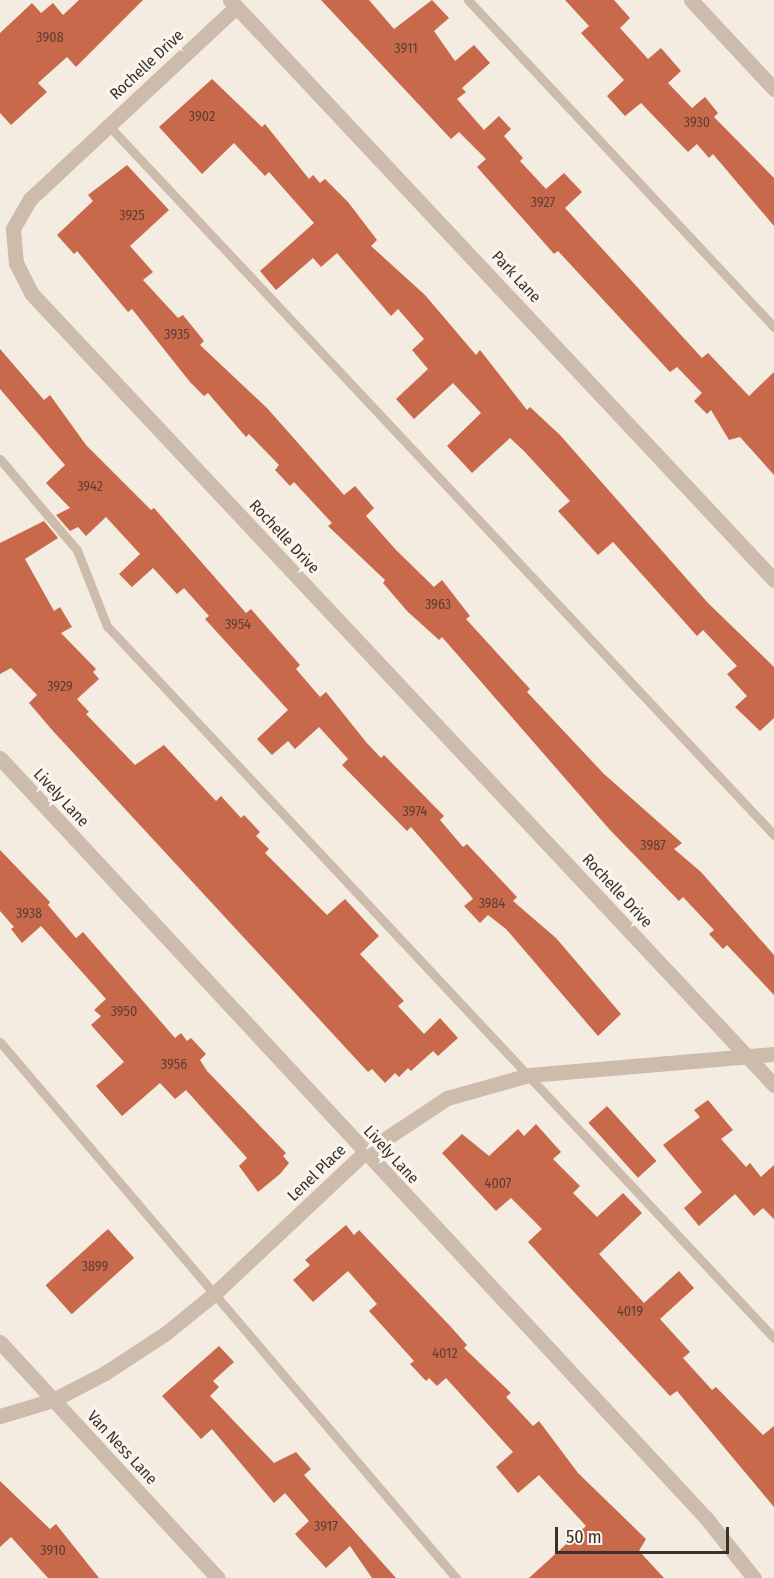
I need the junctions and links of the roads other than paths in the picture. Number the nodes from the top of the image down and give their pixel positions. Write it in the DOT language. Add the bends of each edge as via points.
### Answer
graph roads {
  1 [pos="468,0"];
  2 [pos="691,0"];
  3 [pos="233,3"];
  4 [pos="774,89"];
  5 [pos="108,126"];
  6 [pos="774,327"];
  7 [pos="0,459"];
  8 [pos="774,580"];
  9 [pos="0,758"];
  10 [pos="774,835"];
  11 [pos="0,1042"];
  12 [pos="774,1054"];
  13 [pos="747,1056"];
  14 [pos="529,1075"];
  15 [pos="774,1085"];
  16 [pos="364,1152"];
  17 [pos="214,1294"];
  18 [pos="774,1338"];
  19 [pos="0,1342"];
  20 [pos="53,1400"];
  21 [pos="0,1416"];
  22 [pos="218,1578"];
  23 [pos="456,1578"];
  24 [pos="754,1578"];
  1 -- 6 [label="lane"];
  2 -- 4 [label="street"];
  3 -- 5 [label="street, Rochelle Drive"];
  3 -- 8 [label="street, Park Lane"];
  5 -- 10 [label="lane"];
  5 -- 13 [label="street, Rochelle Drive" via="30,199 14,230 16,263 31,293"];
  7 -- 14 [label="lane" via="77,550 106,626"];
  9 -- 16 [label="street, Lively Lane"];
  11 -- 17 [label="lane"];
  12 -- 13 [label="street, Lenel Place"];
  13 -- 14 [label="street, Lenel Place"];
  13 -- 15 [label="street, Rochelle Drive"];
  14 -- 16 [label="street, Lenel Place" via="447,1098"];
  14 -- 18 [label="lane"];
  16 -- 17 [label="street, Lenel Place"];
  16 -- 24 [label="street, Lively Lane" via="706,1518"];
  17 -- 20 [label="street, Lenel Place" via="105,1373"];
  17 -- 23 [label="lane"];
  19 -- 20 [label="street, Van Ness Lane"];
  20 -- 21 [label="street, Lenel Place"];
  20 -- 22 [label="street, Van Ness Lane"];
}
